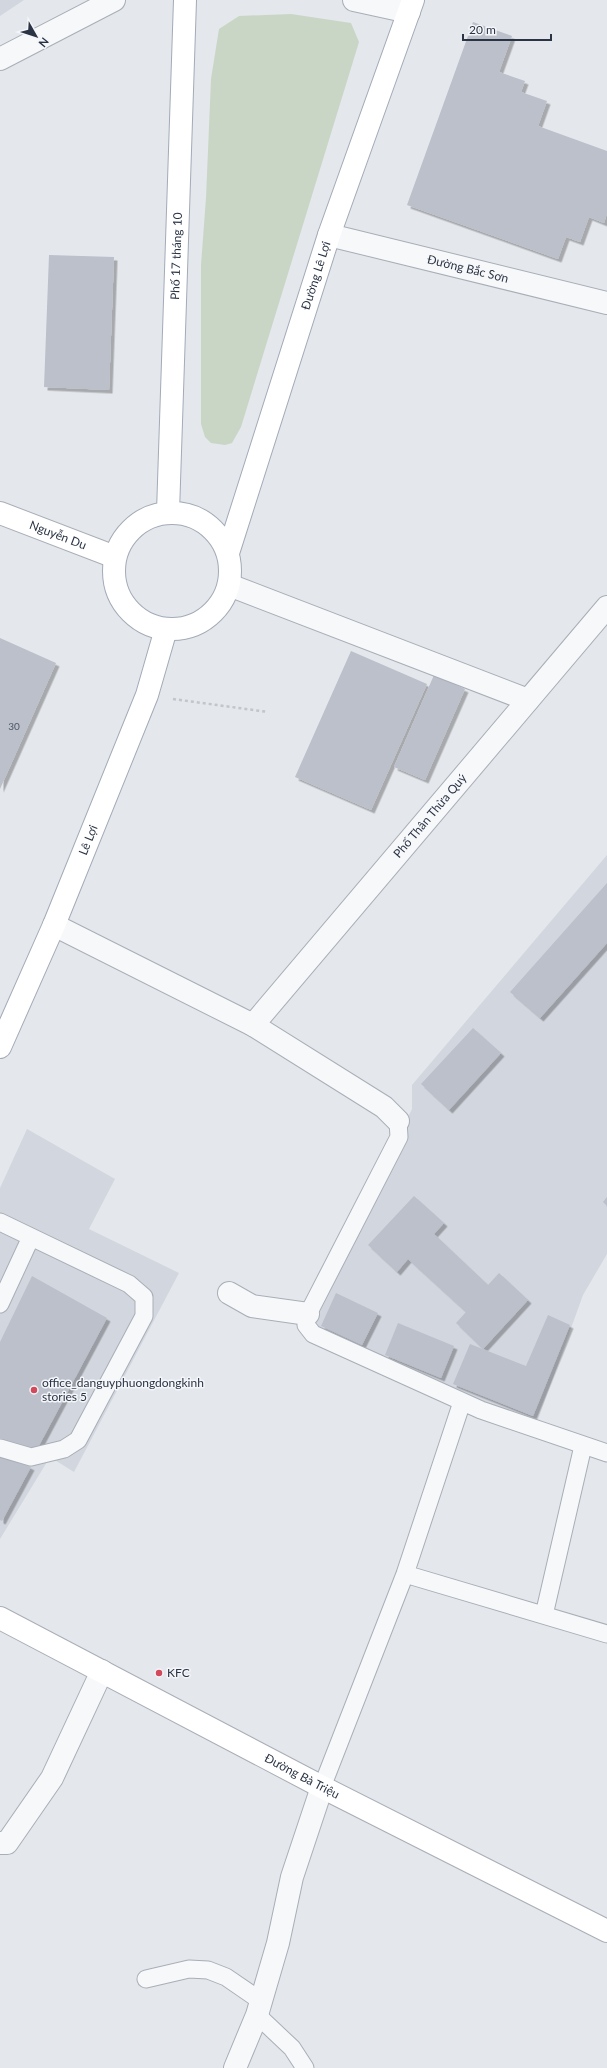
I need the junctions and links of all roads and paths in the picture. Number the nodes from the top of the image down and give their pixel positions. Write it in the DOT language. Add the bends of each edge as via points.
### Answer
graph roads {
  1 [pos="114,0"];
  2 [pos="185,0"];
  3 [pos="354,0"];
  4 [pos="411,6"];
  5 [pos="1,57"];
  6 [pos="328,235"];
  7 [pos="607,303"];
  8 [pos="168,512"];
  9 [pos="0,513"];
  10 [pos="228,553"];
  11 [pos="115,557"];
  12 [pos="229,585"];
  13 [pos="607,607"];
  14 [pos="166,629"];
  15 [pos="147,695"];
  16 [pos="528,700"];
  17 [pos="268,712"];
  18 [pos="54,925"];
  19 [pos="253,1025"];
  20 [pos="0,1047"];
  21 [pos="398,1121"];
  22 [pos="0,1222"];
  23 [pos="31,1237"];
  24 [pos="229,1293"];
  25 [pos="0,1304"];
  26 [pos="308,1314"];
  27 [pos="462,1402"];
  28 [pos="583,1446"];
  29 [pos="0,1448"];
  30 [pos="607,1453"];
  31 [pos="405,1574"];
  32 [pos="544,1615"];
  33 [pos="0,1618"];
  34 [pos="607,1634"];
  35 [pos="102,1671"];
  36 [pos="322,1786"];
  37 [pos="0,1843"];
  38 [pos="607,1930"];
  39 [pos="146,1979"];
  40 [pos="259,2008"];
  41 [pos="236,2068"];
  42 [pos="306,2068"];
  1 -- 5 [label="street"];
  2 -- 8 [label="main road, Phố 17 tháng 10"];
  3 -- 4 [label="street"];
  4 -- 6 [label="main road, Đường Lê Lợi"];
  6 -- 7 [label="street, Đường Bắc Sơn"];
  6 -- 10 [label="main road, Đường Lê Lợi"];
  8 -- 10 [label="main road" via="187,514 205,522 219,536"];
  8 -- 11 [label="main road" via="140,523 126,535"];
  9 -- 11 [label="main road, Nguyễn Du"];
  10 -- 12 [label="main road"];
  11 -- 14 [label="main road" via="114,577 119,596 131,612 147,624"];
  12 -- 14 [label="main road" via="220,604 205,619 187,627"];
  12 -- 16 [label="street"];
  13 -- 16 [label="street, Phố Thân Thừa Quý"];
  14 -- 15 [label="main road, Lê Lợi"];
  15 -- 17 [label="path"];
  15 -- 18 [label="main road, Lê Lợi"];
  16 -- 19 [label="street, Phố Thân Thừa Quý"];
  18 -- 19 [label="street"];
  18 -- 20 [label="main road, Lê Lợi"];
  19 -- 21 [label="street" via="384,1107"];
  21 -- 26 [label="lane" via="399,1137"];
  22 -- 23 [label="lane"];
  23 -- 25 [label="lane"];
  23 -- 29 [label="lane" via="129,1284 144,1297 144,1316 78,1440 64,1449 31,1457"];
  24 -- 26 [label="street" via="252,1306"];
  26 -- 27 [label="lane" via="306,1325 313,1334"];
  27 -- 28 [label="lane"];
  27 -- 31 [label="lane"];
  28 -- 30 [label="lane"];
  28 -- 32 [label="lane"];
  31 -- 32 [label="lane"];
  31 -- 36 [label="lane"];
  32 -- 34 [label="lane"];
  33 -- 35 [label="main road, Đường Bà Triệu"];
  35 -- 36 [label="main road, Đường Bà Triệu"];
  35 -- 37 [label="street" via="52,1778 7,1842"];
  36 -- 38 [label="main road, Đường Bà Triệu"];
  36 -- 40 [label="street" via="292,1877 278,1943"];
  39 -- 40 [label="lane" via="189,1969 208,1970 226,1977"];
  40 -- 41 [label="street"];
  40 -- 42 [label="lane"];
}
